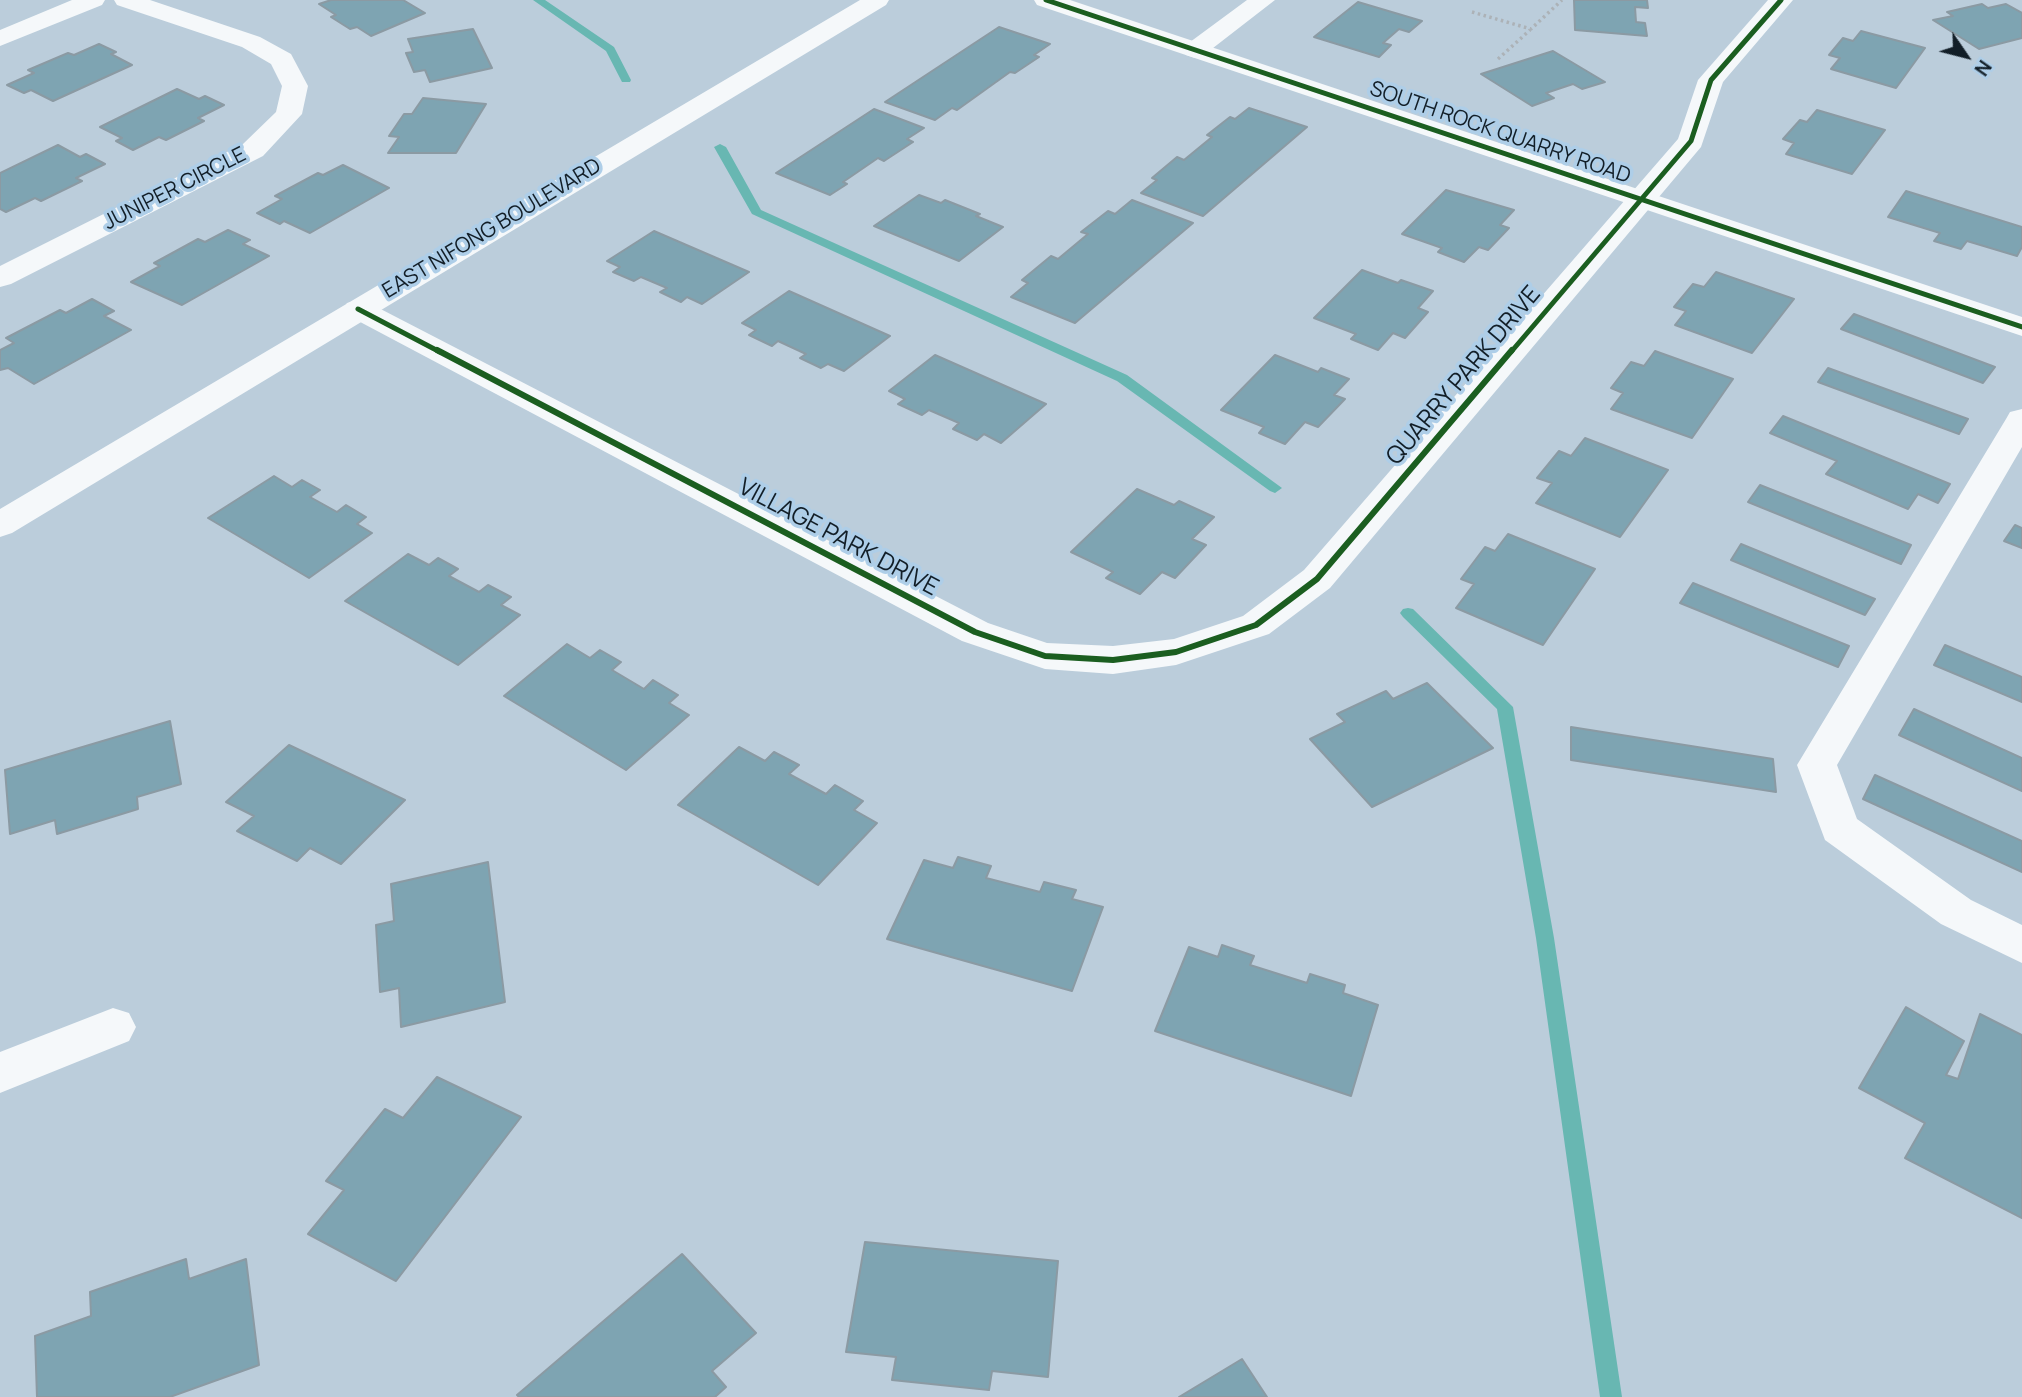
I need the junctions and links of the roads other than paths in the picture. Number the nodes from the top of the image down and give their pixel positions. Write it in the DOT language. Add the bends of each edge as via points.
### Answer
graph roads {
  1 [pos="93,0"];
  2 [pos="126,0"];
  3 [pos="877,0"];
  4 [pos="1046,0"];
  5 [pos="1263,0"];
  6 [pos="1781,0"];
  7 [pos="0,39"];
  8 [pos="1195,50"];
  9 [pos="1640,199"];
  10 [pos="0,278"];
  11 [pos="358,309"];
  12 [pos="2022,327"];
  13 [pos="2022,419"];
  14 [pos="0,525"];
  15 [pos="1317,579"];
  16 [pos="2022,945"];
  17 [pos="113,1027"];
  18 [pos="0,1073"];
  1 -- 7 [label="street"];
  2 -- 10 [label="street, JUNIPER CIRCLE" via="251,42 282,59 295,86 289,114 253,150"];
  3 -- 11 [label="street, EAST NIFONG BOULEVARD"];
  4 -- 8 [label="street, SOUTH ROCK QUARRY ROAD"];
  5 -- 8 [label="street"];
  6 -- 9 [label="street, QUARRY PARK DRIVE" via="1711,80 1692,141"];
  8 -- 9 [label="street, SOUTH ROCK QUARRY ROAD"];
  9 -- 12 [label="street, SOUTH ROCK QUARRY ROAD"];
  9 -- 15 [label="street, QUARRY PARK DRIVE"];
  11 -- 14 [label="street, EAST NIFONG BOULEVARD"];
  11 -- 15 [label="street, VILLAGE PARK DRIVE" via="975,632 1045,656 1113,660 1176,652 1256,625"];
  13 -- 16 [label="street" via="1817,765 1840,829 1956,912"];
  17 -- 18 [label="street"];
}
